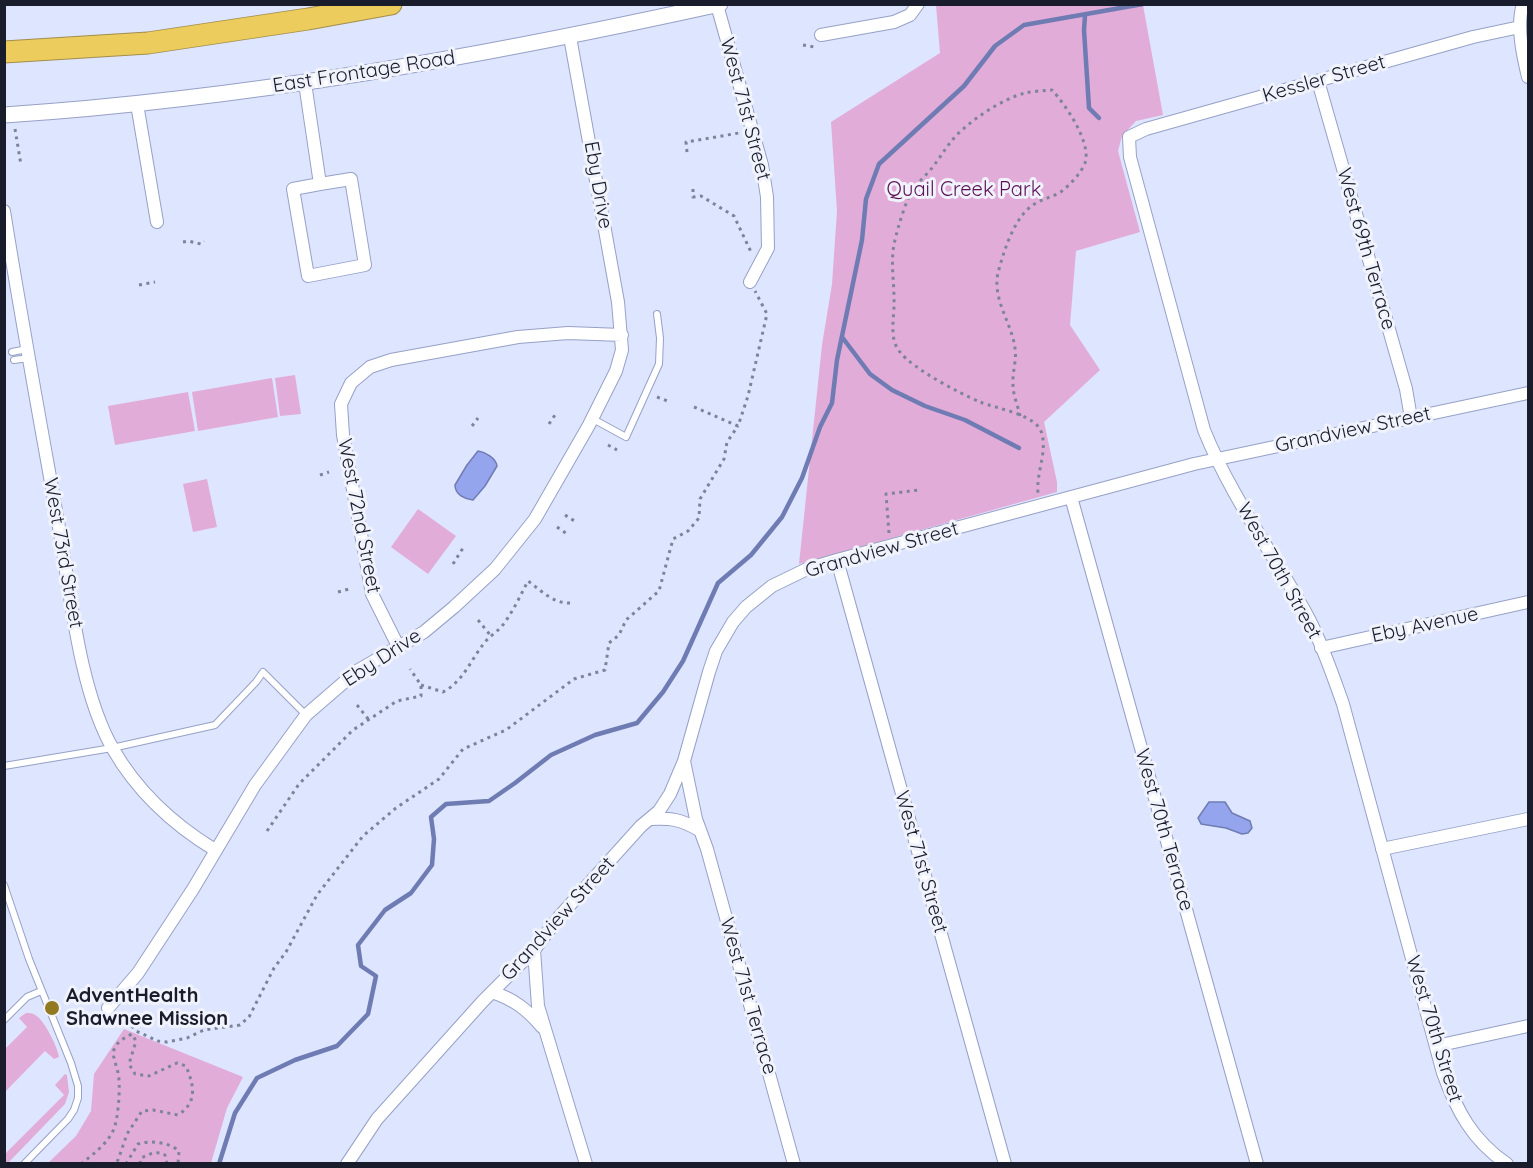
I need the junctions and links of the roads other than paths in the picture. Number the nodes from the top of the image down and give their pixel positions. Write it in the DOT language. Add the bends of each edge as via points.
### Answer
graph roads {
  1 [pos="391,4"];
  2 [pos="918,4"];
  3 [pos="1523,4"];
  4 [pos="719,5"];
  5 [pos="1520,27"];
  6 [pos="821,35"];
  7 [pos="570,37"];
  8 [pos="4,51"];
  9 [pos="1528,77"];
  10 [pos="1318,81"];
  11 [pos="305,83"];
  12 [pos="137,104"];
  13 [pos="4,115"];
  14 [pos="1129,137"];
  15 [pos="320,184"];
  16 [pos="4,211"];
  17 [pos="157,222"];
  18 [pos="750,282"];
  19 [pos="657,314"];
  20 [pos="622,335"];
  21 [pos="12,352"];
  22 [pos="28,353"];
  23 [pos="14,360"];
  24 [pos="1528,393"];
  25 [pos="592,418"];
  26 [pos="1412,418"];
  27 [pos="1216,460"];
  28 [pos="1071,497"];
  29 [pos="837,560"];
  30 [pos="1528,602"];
  31 [pos="398,646"];
  32 [pos="1321,648"];
  33 [pos="306,715"];
  34 [pos="112,748"];
  35 [pos="684,761"];
  36 [pos="4,766"];
  37 [pos="650,819"];
  38 [pos="1528,819"];
  39 [pos="699,830"];
  40 [pos="1382,849"];
  41 [pos="215,850"];
  42 [pos="4,885"];
  43 [pos="534,950"];
  44 [pos="41,991"];
  45 [pos="492,992"];
  46 [pos="108,1008"];
  47 [pos="4,1020"];
  48 [pos="1528,1026"];
  49 [pos="545,1030"];
  50 [pos="1436,1046"];
  51 [pos="24,1164"];
  52 [pos="347,1164"];
  53 [pos="586,1164"];
  54 [pos="794,1164"];
  55 [pos="1005,1164"];
  56 [pos="1257,1164"];
  57 [pos="1507,1164"];
  1 -- 8 [label="highway" via="148,42"];
  2 -- 6 [label="street" via="910,15 894,22"];
  3 -- 5 [label="street"];
  4 -- 7 [label="street, East Frontage Road"];
  4 -- 18 [label="street, West 71st Street" via="762,165 769,227 768,248"];
  5 -- 9 [label="street"];
  5 -- 10 [label="street, Kessler Street"];
  7 -- 11 [label="street, East Frontage Road"];
  7 -- 20 [label="street, Eby Drive"];
  10 -- 14 [label="street, Kessler Street"];
  10 -- 26 [label="street, West 69th Terrace"];
  11 -- 12 [label="street, East Frontage Road"];
  11 -- 15 [label="street"];
  12 -- 13 [label="street, East Frontage Road"];
  12 -- 17 [label="street"];
  14 -- 27 [label="street, West 70th Street" via="1130,157 1204,430"];
  15 -- 15 [label="street" via="293,189 308,276 365,265 351,179"];
  16 -- 22 [label="street, West 73rd Street"];
  19 -- 25 [label="lane" via="658,364 626,437"];
  20 -- 25 [label="street, Eby Drive" via="616,371"];
  20 -- 31 [label="street, West 72nd Street" via="568,333 518,337 391,360 370,367 351,383 341,404 343,435 372,594"];
  21 -- 22 [label="lane"];
  22 -- 23 [label="lane"];
  22 -- 34 [label="street, West 73rd Street" via="80,646 98,718"];
  24 -- 26 [label="street, Grandview Street"];
  25 -- 31 [label="street, Eby Drive" via="535,519 495,569 424,632"];
  26 -- 27 [label="street, Grandview Street"];
  27 -- 28 [label="street, Grandview Street"];
  27 -- 32 [label="street, West 70th Street" via="1310,621"];
  28 -- 29 [label="street, Grandview Street"];
  28 -- 56 [label="street, West 70th Terrace"];
  29 -- 35 [label="street, Grandview Street" via="772,586 733,622 708,672"];
  29 -- 55 [label="street, West 71st Street"];
  30 -- 32 [label="street, Eby Avenue"];
  31 -- 33 [label="street, Eby Drive" via="357,671"];
  32 -- 40 [label="street, West 70th Street" via="1343,704"];
  33 -- 34 [label="lane" via="263,672 215,725"];
  33 -- 41 [label="street, Eby Drive" via="255,784"];
  34 -- 36 [label="lane"];
  34 -- 41 [label="street, West 73rd Street" via="161,811"];
  35 -- 37 [label="street, Grandview Street" via="669,794"];
  35 -- 39 [label="street, West 71st Terrace"];
  37 -- 39 [label="street" via="671,818"];
  37 -- 43 [label="street, Grandview Street" via="559,916"];
  38 -- 40 [label="street"];
  39 -- 54 [label="street, West 71st Terrace"];
  40 -- 50 [label="street, West 70th Street"];
  41 -- 46 [label="street, Eby Drive" via="138,973"];
  42 -- 44 [label="lane"];
  43 -- 45 [label="street, Grandview Street"];
  43 -- 49 [label="street" via="538,1006"];
  44 -- 47 [label="lane" via="27,998"];
  44 -- 51 [label="lane" via="76,1075 78,1098 68,1119"];
  45 -- 49 [label="street" via="510,999"];
  45 -- 52 [label="street, Grandview Street" via="377,1119"];
  48 -- 50 [label="street"];
  49 -- 53 [label="street"];
  50 -- 57 [label="street, West 70th Street" via="1455,1105 1473,1133"];
}
